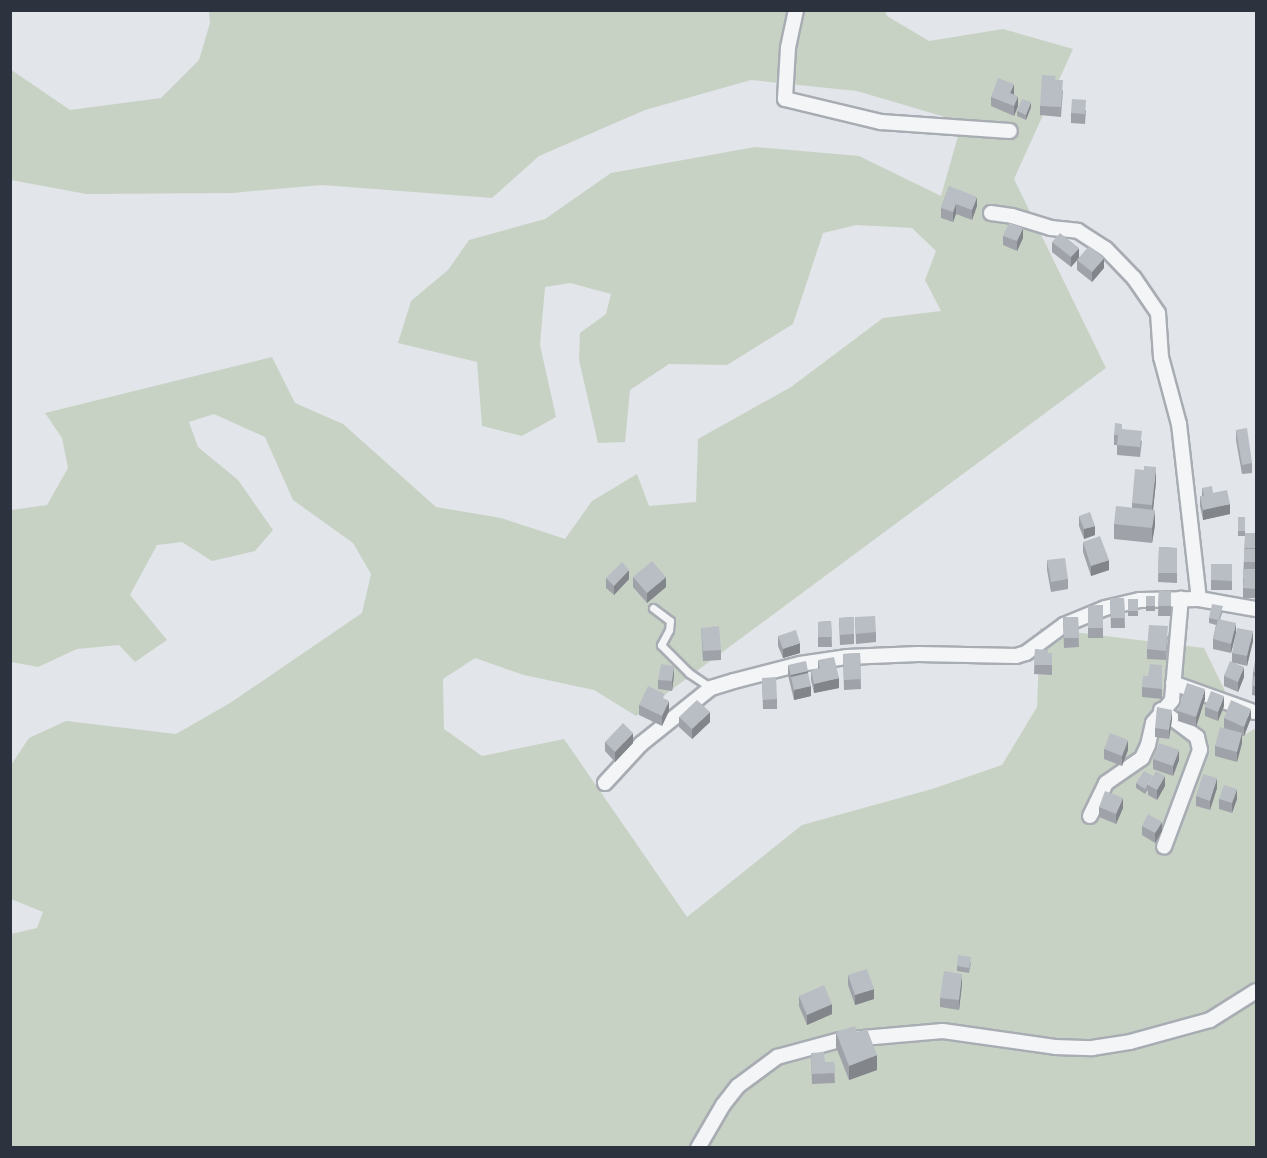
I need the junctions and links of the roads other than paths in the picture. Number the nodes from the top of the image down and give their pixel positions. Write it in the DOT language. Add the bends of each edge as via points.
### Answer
graph roads {
  1 [pos="796,10"];
  2 [pos="1010,131"];
  3 [pos="991,213"];
  4 [pos="1181,598"];
  5 [pos="1199,599"];
  6 [pos="653,608"];
  7 [pos="1257,609"];
  8 [pos="1173,682"];
  9 [pos="711,688"];
  10 [pos="1161,710"];
  11 [pos="1254,712"];
  12 [pos="605,783"];
  13 [pos="1090,816"];
  14 [pos="1164,848"];
  15 [pos="1257,991"];
  16 [pos="698,1148"];
  1 -- 2 [label="street" via="788,48 785,99 881,122"];
  3 -- 5 [label="street" via="1078,231 1106,249 1134,278 1158,313 1161,357 1179,424"];
  4 -- 5 [label="street"];
  4 -- 8 [label="street"];
  4 -- 9 [label="street" via="1140,600 1105,608 1064,625 1016,656 847,657 800,664"];
  5 -- 7 [label="street"];
  6 -- 9 [label="lane" via="670,621 661,645"];
  8 -- 10 [label="street" via="1172,700"];
  8 -- 11 [label="street"];
  9 -- 12 [label="street" via="641,744"];
  10 -- 13 [label="street" via="1142,758 1106,783"];
  10 -- 14 [label="street" via="1197,737 1200,750"];
  15 -- 16 [label="street" via="1210,1020 1092,1048 1054,1047 943,1031 840,1040 777,1057 738,1086"];
}
